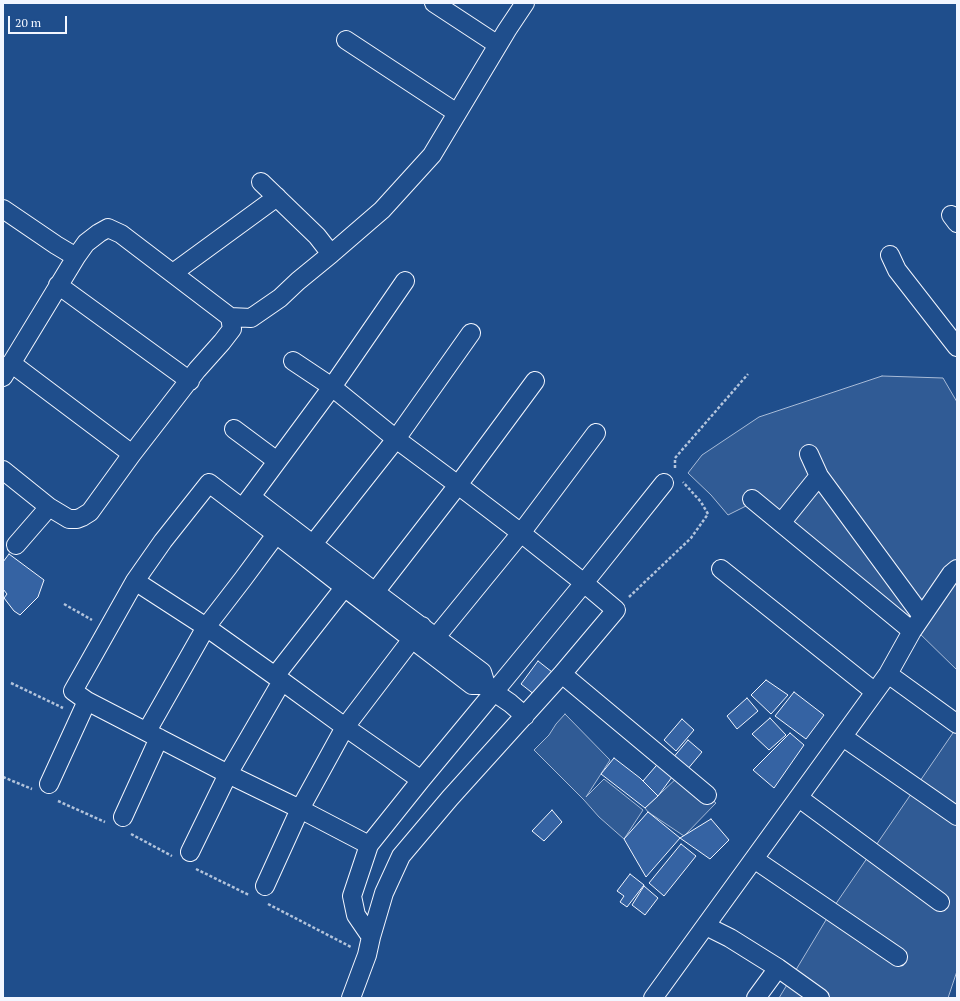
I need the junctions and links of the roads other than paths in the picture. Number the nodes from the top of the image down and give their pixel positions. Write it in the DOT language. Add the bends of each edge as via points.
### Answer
graph roads {
  1 [pos="434,3"];
  2 [pos="525,3"];
  3 [pos="346,40"];
  4 [pos="498,45"];
  5 [pos="457,113"];
  6 [pos="261,182"];
  7 [pos="277,197"];
  8 [pos="3,209"];
  9 [pos="331,254"];
  10 [pos="890,255"];
  11 [pos="76,257"];
  12 [pos="172,273"];
  13 [pos="405,281"];
  14 [pos="58,285"];
  15 [pos="230,317"];
  16 [pos="471,333"];
  17 [pos="957,347"];
  18 [pos="293,360"];
  19 [pos="7,370"];
  20 [pos="190,381"];
  21 [pos="535,381"];
  22 [pos="332,388"];
  23 [pos="234,429"];
  24 [pos="596,433"];
  25 [pos="396,439"];
  26 [pos="132,454"];
  27 [pos="810,454"];
  28 [pos="277,461"];
  29 [pos="3,470"];
  30 [pos="820,476"];
  31 [pos="671,481"];
  32 [pos="458,485"];
  33 [pos="752,498"];
  34 [pos="247,503"];
  35 [pos="49,507"];
  36 [pos="781,523"];
  37 [pos="280,528"];
  38 [pos="521,533"];
  39 [pos="16,544"];
  40 [pos="313,544"];
  41 [pos="721,569"];
  42 [pos="957,569"];
  43 [pos="135,581"];
  44 [pos="349,582"];
  45 [pos="584,583"];
  46 [pos="375,592"];
  47 [pos="922,616"];
  48 [pos="206,627"];
  49 [pos="912,631"];
  50 [pos="424,634"];
  51 [pos="562,674"];
  52 [pos="888,674"];
  53 [pos="279,678"];
  54 [pos="490,689"];
  55 [pos="876,692"];
  56 [pos="84,709"];
  57 [pos="525,716"];
  58 [pos="957,724"];
  59 [pos="345,727"];
  60 [pos="153,734"];
  61 [pos="843,737"];
  62 [pos="228,774"];
  63 [pos="421,780"];
  64 [pos="49,784"];
  65 [pos="708,795"];
  66 [pos="799,798"];
  67 [pos="300,809"];
  68 [pos="123,816"];
  69 [pos="957,816"];
  70 [pos="369,845"];
  71 [pos="190,852"];
  72 [pos="754,859"];
  73 [pos="265,886"];
  74 [pos="940,902"];
  75 [pos="706,926"];
  76 [pos="371,937"];
  77 [pos="898,957"];
  78 [pos="778,968"];
  79 [pos="351,998"];
  80 [pos="653,998"];
  81 [pos="756,998"];
  82 [pos="820,998"];
  1 -- 4 [label="street"];
  2 -- 4 [label="street"];
  3 -- 5 [label="street"];
  4 -- 5 [label="street"];
  5 -- 9 [label="street" via="432,155 382,210"];
  6 -- 7 [label="street"];
  7 -- 9 [label="street" via="317,236"];
  7 -- 12 [label="street"];
  8 -- 11 [label="street"];
  9 -- 15 [label="street" via="280,298 251,318"];
  10 -- 17 [label="street" via="897,270"];
  11 -- 12 [label="street" via="86,243 108,228 121,234"];
  11 -- 14 [label="street"];
  12 -- 15 [label="street"];
  13 -- 22 [label="street"];
  14 -- 19 [label="street"];
  14 -- 20 [label="street"];
  15 -- 20 [label="street" via="232,329"];
  16 -- 25 [label="street"];
  18 -- 22 [label="street"];
  19 -- 26 [label="street"];
  20 -- 26 [label="street"];
  21 -- 32 [label="street"];
  22 -- 25 [label="street"];
  22 -- 28 [label="street"];
  23 -- 28 [label="street"];
  24 -- 38 [label="street"];
  25 -- 32 [label="street"];
  25 -- 40 [label="street"];
  26 -- 35 [label="street" via="90,512 77,519 69,519"];
  27 -- 30 [label="street"];
  28 -- 34 [label="street"];
  29 -- 35 [label="street"];
  30 -- 36 [label="street"];
  30 -- 47 [label="street"];
  31 -- 45 [label="street"];
  32 -- 38 [label="street"];
  32 -- 46 [label="street"];
  33 -- 36 [label="street"];
  34 -- 37 [label="street"];
  34 -- 43 [label="street" via="209,483"];
  35 -- 39 [label="street"];
  36 -- 49 [label="street"];
  37 -- 40 [label="street"];
  37 -- 44 [label="street"];
  37 -- 48 [label="street"];
  38 -- 45 [label="street"];
  38 -- 50 [label="street"];
  40 -- 44 [label="street"];
  41 -- 55 [label="street"];
  42 -- 47 [label="street"];
  43 -- 48 [label="street"];
  43 -- 56 [label="street" via="73,691"];
  44 -- 46 [label="street"];
  44 -- 50 [label="street"];
  44 -- 53 [label="street"];
  45 -- 51 [label="street" via="616,610"];
  45 -- 54 [label="street"];
  46 -- 50 [label="street"];
  47 -- 49 [label="street"];
  48 -- 53 [label="street"];
  48 -- 60 [label="street"];
  49 -- 52 [label="street"];
  50 -- 54 [label="street" via="472,685"];
  50 -- 59 [label="street"];
  51 -- 57 [label="street"];
  51 -- 65 [label="street"];
  52 -- 55 [label="street"];
  52 -- 58 [label="street"];
  53 -- 59 [label="street"];
  53 -- 62 [label="street"];
  54 -- 57 [label="street"];
  54 -- 63 [label="street"];
  55 -- 61 [label="street"];
  56 -- 60 [label="street"];
  56 -- 64 [label="street"];
  57 -- 76 [label="street" via="400,856 384,893"];
  59 -- 63 [label="street"];
  59 -- 67 [label="street"];
  60 -- 62 [label="street"];
  60 -- 68 [label="street"];
  61 -- 66 [label="street"];
  61 -- 69 [label="street"];
  62 -- 67 [label="street"];
  62 -- 71 [label="street"];
  63 -- 70 [label="street"];
  66 -- 72 [label="street"];
  66 -- 74 [label="street"];
  67 -- 70 [label="street"];
  67 -- 73 [label="street"];
  70 -- 76 [label="street" via="352,896 356,915"];
  72 -- 75 [label="street"];
  72 -- 77 [label="street"];
  75 -- 78 [label="street"];
  75 -- 80 [label="street"];
  76 -- 79 [label="street"];
  78 -- 81 [label="street"];
  78 -- 82 [label="street"];
}
